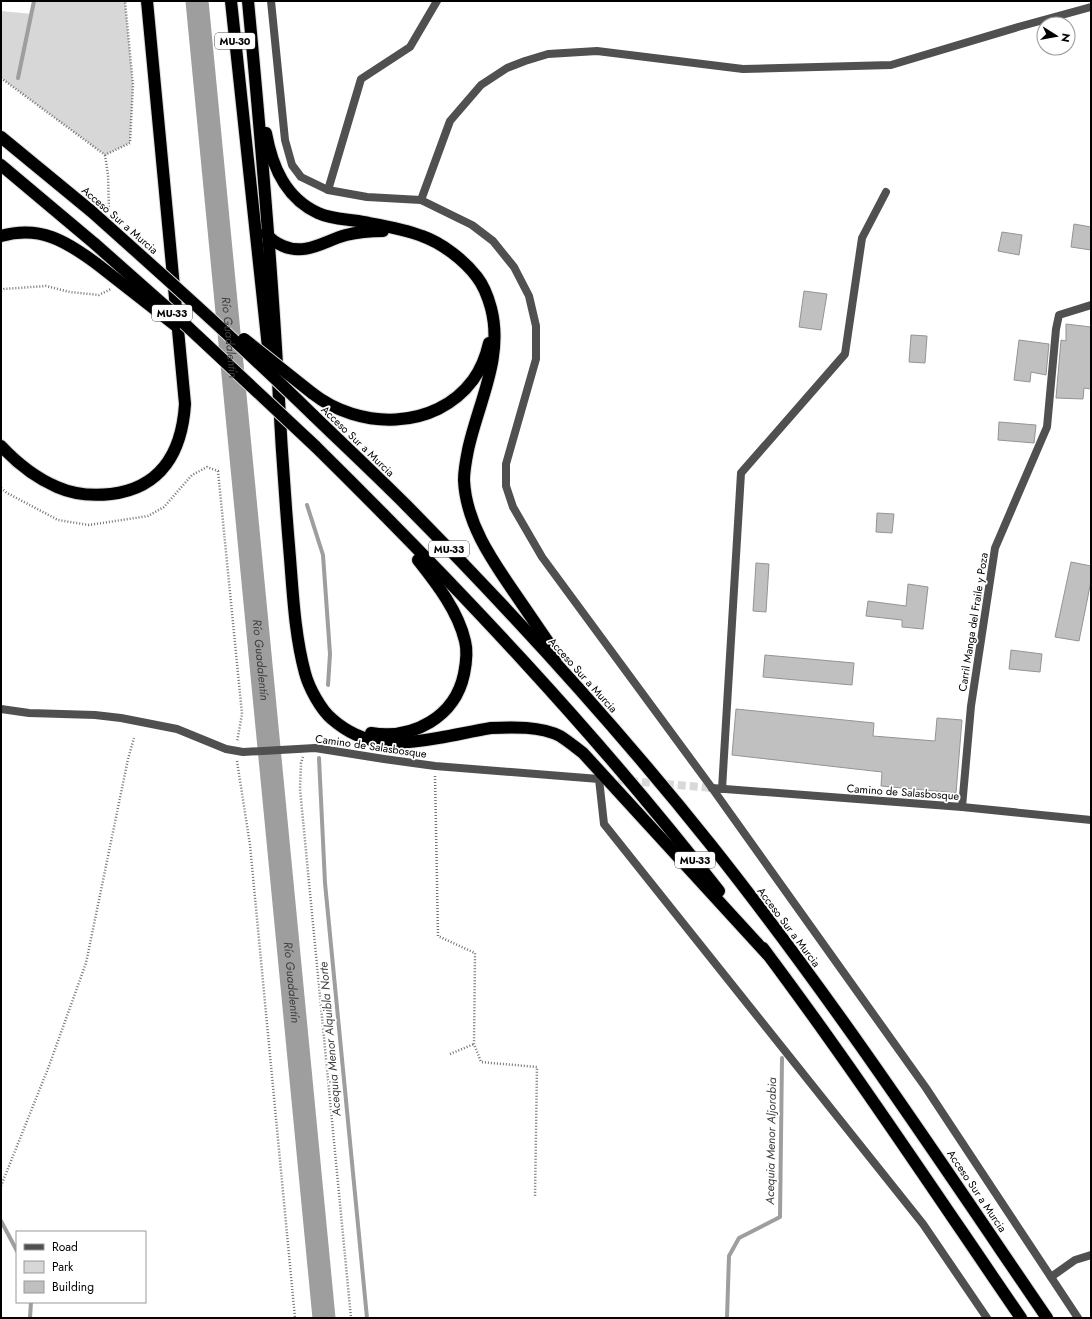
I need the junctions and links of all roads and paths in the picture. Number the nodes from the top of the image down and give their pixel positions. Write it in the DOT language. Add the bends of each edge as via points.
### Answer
graph roads {
  1 [pos="125,1"];
  2 [pos="147,1"];
  3 [pos="231,1"];
  4 [pos="248,1"];
  5 [pos="271,1"];
  6 [pos="437,1"];
  7 [pos="1091,7"];
  8 [pos="1,78"];
  9 [pos="255,78"];
  10 [pos="239,81"];
  11 [pos="1,137"];
  12 [pos="1,165"];
  13 [pos="328,190"];
  14 [pos="886,192"];
  15 [pos="421,200"];
  16 [pos="404,230"];
  17 [pos="1,236"];
  18 [pos="269,237"];
  19 [pos="191,300"];
  20 [pos="1091,305"];
  21 [pos="492,312"];
  22 [pos="249,383"];
  23 [pos="1,446"];
  24 [pos="283,482"];
  25 [pos="1,488"];
  26 [pos="361,491"];
  27 [pos="580,689"];
  28 [pos="1,709"];
  29 [pos="330,718"];
  30 [pos="134,738"];
  31 [pos="306,748"];
  32 [pos="239,752"];
  33 [pos="435,766"];
  34 [pos="712,788"];
  35 [pos="722,789"];
  36 [pos="962,807"];
  37 [pos="1091,820"];
  38 [pos="767,954"];
  39 [pos="474,1044"];
  40 [pos="450,1054"];
  41 [pos="1,1186"];
  42 [pos="535,1197"];
  43 [pos="1091,1255"];
  44 [pos="1051,1277"];
  45 [pos="295,1318"];
  46 [pos="351,1318"];
  47 [pos="987,1318"];
  48 [pos="1021,1318"];
  49 [pos="1047,1318"];
  50 [pos="1078,1318"];
  1 -- 8 [label="path" via="133,85 130,143 105,155"];
  2 -- 23 [label="highway" via="185,404 180,436 169,461 161,472 149,481 128,491 99,495 85,495 57,487 27,470"];
  3 -- 10 [label="highway, MU-30"];
  4 -- 9 [label="highway, MU-30"];
  5 -- 13 [label="street" via="280,98 292,165 301,176"];
  6 -- 13 [label="street" via="410,48 361,79"];
  7 -- 15 [label="street" via="891,65 743,69 596,51 548,54 507,68 481,85 450,121"];
  9 -- 16 [label="highway" via="273,160 281,181 297,199 308,208 329,218"];
  9 -- 18 [label="highway"];
  10 -- 18 [label="highway" via="259,219"];
  10 -- 24 [label="highway"];
  11 -- 19 [label="highway, Acceso Sur a Murcia / MU-33, bridge" via="91,211"];
  12 -- 22 [label="highway, MU-33, bridge" via="95,244"];
  13 -- 15 [label="street" via="367,197"];
  14 -- 35 [label="street" via="862,238 845,354 741,473"];
  15 -- 34 [label="street" via="472,225 493,241 514,266 529,296 536,326 536,359 506,464 506,486 513,508 542,557"];
  16 -- 18 [label="highway" via="359,232 302,250 287,248"];
  16 -- 21 [label="highway" via="423,236 456,256 477,277"];
  17 -- 22 [label="highway, bridge" via="13,232 52,236 78,249"];
  18 -- 24 [label="highway"];
  19 -- 21 [label="highway, bridge" via="321,400 337,409 384,421 432,411 466,389 482,366 492,327"];
  19 -- 27 [label="highway, Acceso Sur a Murcia / MU-33, bridge" via="261,364 409,508"];
  20 -- 36 [label="street, Carril Manga del Fraile y Poza" via="1060,315 1056,329 1047,427 995,548 971,706"];
  21 -- 27 [label="highway" via="495,341 493,364 470,440 464,480 466,497 481,541"];
  22 -- 26 [label="highway, MU-33, bridge"];
  24 -- 29 [label="highway" via="300,650 305,675 312,692"];
  25 -- 32 [label="path" via="58,520 89,525 148,516 164,507 192,475 207,467 218,471 242,714"];
  26 -- 29 [label="highway" via="444,594 466,642 466,666 457,693 445,710 432,722 409,732 373,734"];
  26 -- 38 [label="highway, MU-33" via="517,654 609,757 694,859"];
  27 -- 49 [label="highway, Acceso Sur a Murcia / MU-33" via="706,839 783,939 903,1107"];
  28 -- 32 [label="street, Camino de Salasbosque" via="121,718 177,729"];
  29 -- 38 [label="highway" via="355,735 383,743 411,743 491,728 533,729 558,736 583,752"];
  30 -- 41 [label="path" via="86,963 49,1066"];
  31 -- 32 [label="street, Camino de Salasbosque"];
  31 -- 33 [label="street, Camino de Salasbosque"];
  31 -- 46 [label="path" via="301,763 300,789"];
  32 -- 45 [label="path"];
  33 -- 39 [label="path" via="438,936 475,953"];
  33 -- 47 [label="street, Camino de Salasbosque" via="599,779 604,824 923,1224"];
  34 -- 35 [label="street, Camino de Salasbosque"];
  34 -- 44 [label="street" via="926,1088"];
  35 -- 36 [label="street, Camino de Salasbosque"];
  36 -- 37 [label="street, Camino de Salasbosque"];
  38 -- 48 [label="highway, MU-33" via="881,1112"];
  39 -- 40 [label="path"];
  39 -- 42 [label="path" via="481,1062 537,1067"];
  43 -- 44 [label="street" via="1075,1260"];
  44 -- 50 [label="street"];
}
